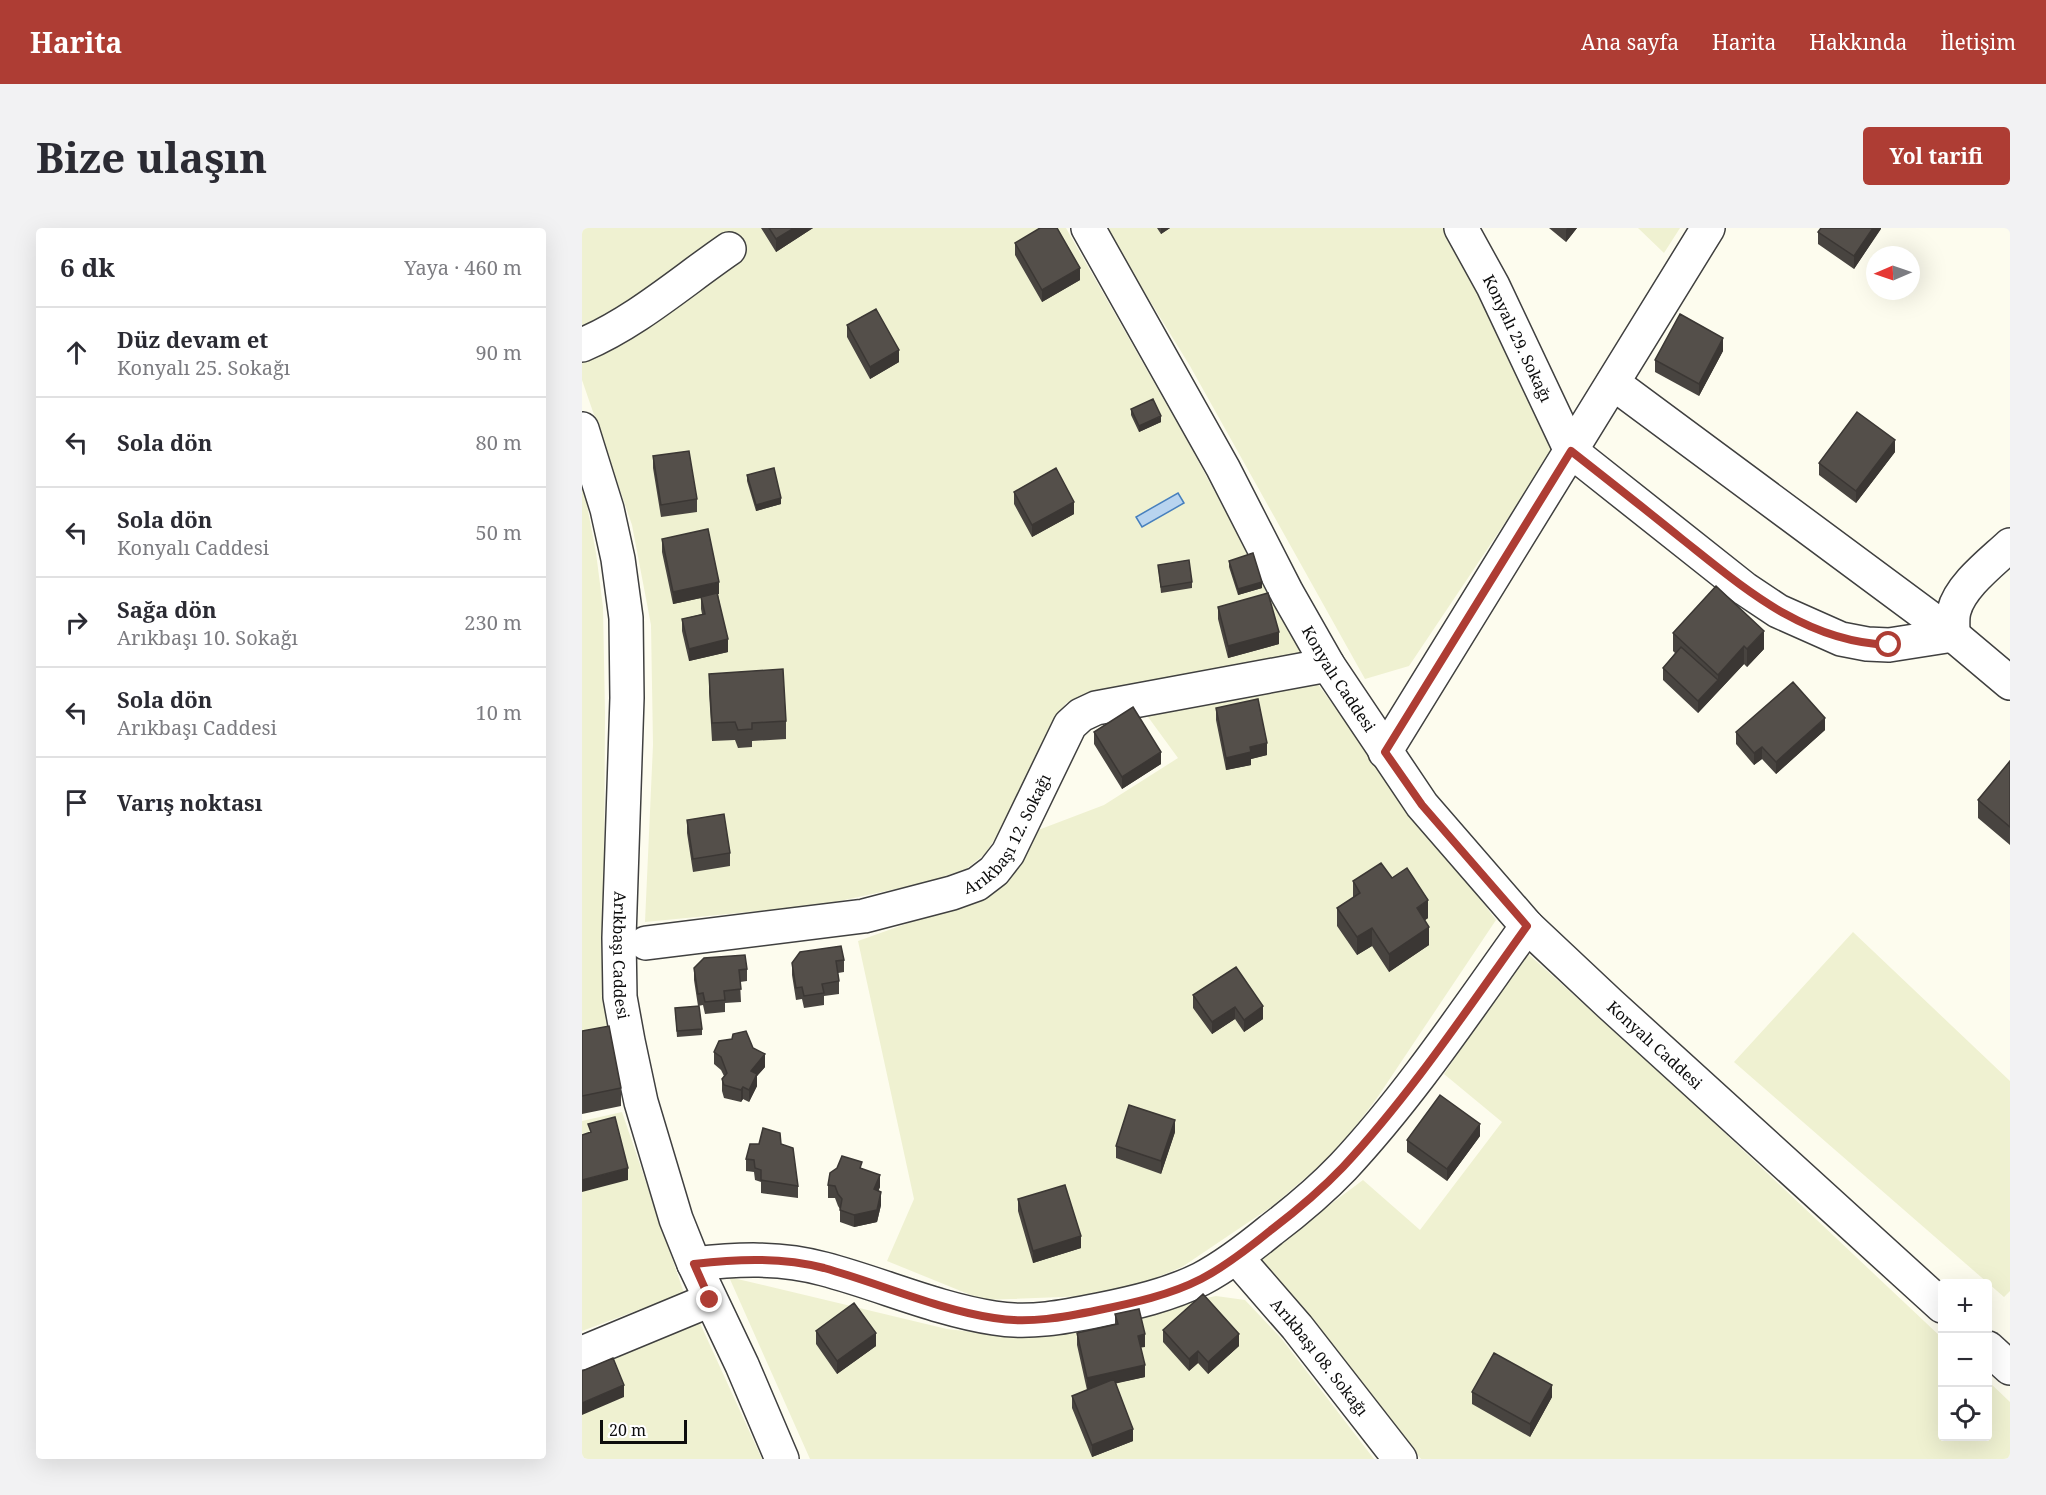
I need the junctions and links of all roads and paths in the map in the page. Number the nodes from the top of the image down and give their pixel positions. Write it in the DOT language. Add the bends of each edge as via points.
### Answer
graph roads {
  1 [pos="1088,228"];
  2 [pos="1461,228"];
  3 [pos="1708,228"];
  4 [pos="729,249"];
  5 [pos="582,345"];
  6 [pos="1613,383"];
  7 [pos="582,429"];
  8 [pos="1571,451"];
  9 [pos="2010,545"];
  10 [pos="1953,635"];
  11 [pos="1328,665"];
  12 [pos="2010,683"];
  13 [pos="1385,752"];
  14 [pos="1527,926"];
  15 [pos="646,943"];
  16 [pos="1237,1258"];
  17 [pos="694,1264"];
  18 [pos="710,1300"];
  19 [pos="1938,1302"];
  20 [pos="1992,1352"];
  21 [pos="582,1353"];
  22 [pos="2010,1368"];
  23 [pos="782,1459"];
  24 [pos="1400,1459"];
  1 -- 11 [label="street, Konyalı Caddesi"];
  2 -- 8 [label="street, Konyalı 29. Sokağı" via="1493,286"];
  3 -- 6 [label="street"];
  4 -- 5 [label="street" via="636,315"];
  6 -- 8 [label="street"];
  6 -- 10 [label="street"];
  7 -- 17 [label="street, Arıkbaşı Caddesi" via="607,509 626,618 620,997 645,1113 676,1219"];
  8 -- 10 [label="street" via="1778,611 1841,639 1867,644 1889,645"];
  8 -- 13 [label="street"];
  9 -- 10 [label="street" via="1959,599"];
  10 -- 12 [label="street"];
  11 -- 13 [label="street, Konyalı Caddesi"];
  11 -- 15 [label="street, Arıkbaşı 12. Sokağı" via="1096,708 1081,715 1059,745 1008,853 977,884 864,916"];
  13 -- 14 [label="street, Konyalı Caddesi" via="1422,805"];
  14 -- 16 [label="street" via="1384,1120 1341,1168"];
  14 -- 19 [label="street, Konyalı Caddesi"];
  16 -- 17 [label="street" via="1200,1280 1169,1292 1120,1306 1033,1321 965,1313 822,1268 744,1259"];
  16 -- 24 [label="street, Arıkbaşı 08. Sokağı" via="1297,1327"];
  17 -- 18 [label="street, Arıkbaşı Caddesi"];
  18 -- 21 [label="street"];
  18 -- 23 [label="street, Arıkbaşı Caddesi"];
  20 -- 22 [label="street"];
}
